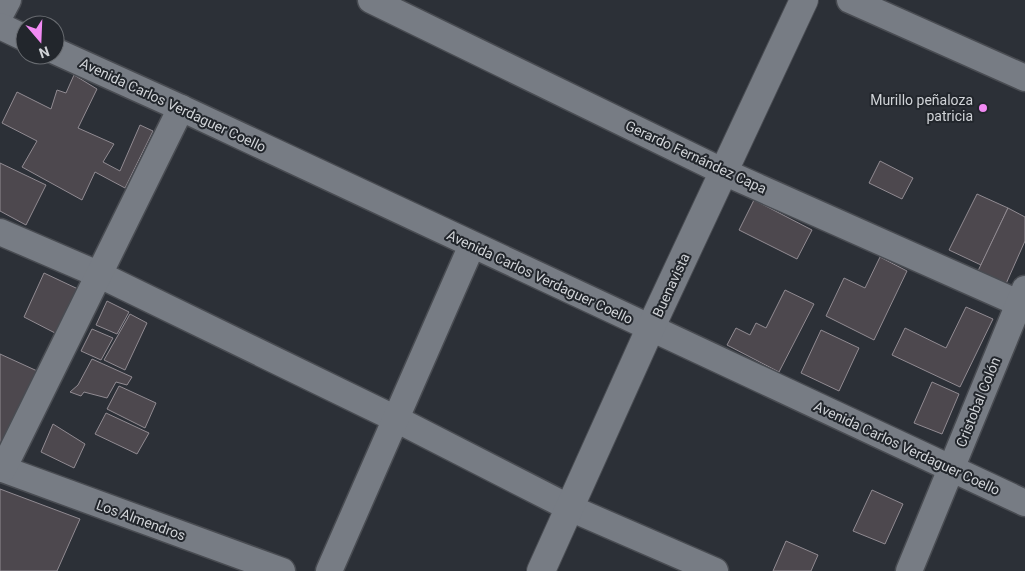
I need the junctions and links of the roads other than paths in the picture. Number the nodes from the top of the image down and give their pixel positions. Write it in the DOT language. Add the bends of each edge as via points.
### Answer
graph roads {
  1 [pos="8,0"];
  2 [pos="371,0"];
  3 [pos="804,0"];
  4 [pos="850,0"];
  5 [pos="0,16"];
  6 [pos="0,26"];
  7 [pos="15,33"];
  8 [pos="65,55"];
  9 [pos="1025,78"];
  10 [pos="182,108"];
  11 [pos="724,172"];
  12 [pos="0,232"];
  13 [pos="472,245"];
  14 [pos="100,275"];
  15 [pos="1023,299"];
  16 [pos="650,329"];
  17 [pos="396,419"];
  18 [pos="1,469"];
  19 [pos="951,469"];
  20 [pos="1025,503"];
  21 [pos="570,508"];
  22 [pos="282,571"];
  23 [pos="328,571"];
  24 [pos="541,571"];
  25 [pos="715,571"];
  26 [pos="909,571"];
  1 -- 5 [label="street"];
  2 -- 11 [label="street, Gerardo Fernández Capa"];
  3 -- 11 [label="street, Buenavista"];
  4 -- 9 [label="street"];
  6 -- 7 [label="street"];
  8 -- 10 [label="street, Avenida Carlos Verdaguer Coello"];
  10 -- 13 [label="street, Avenida Carlos Verdaguer Coello"];
  10 -- 14 [label="street"];
  11 -- 15 [label="street, Gerardo Fernández Capa"];
  11 -- 16 [label="street, Buenavista"];
  12 -- 14 [label="street"];
  13 -- 16 [label="street, Avenida Carlos Verdaguer Coello"];
  13 -- 17 [label="street"];
  14 -- 17 [label="street"];
  14 -- 18 [label="street"];
  15 -- 19 [label="street, Cristobal Colón"];
  16 -- 19 [label="street, Avenida Carlos Verdaguer Coello"];
  16 -- 21 [label="street, Buenavista"];
  17 -- 21 [label="street"];
  17 -- 23 [label="street"];
  18 -- 22 [label="street, Los Almendros"];
  19 -- 20 [label="street, Avenida Carlos Verdaguer Coello"];
  19 -- 26 [label="street, Cristobal Colón"];
  21 -- 24 [label="street, Buenavista"];
  21 -- 25 [label="street"];
}
